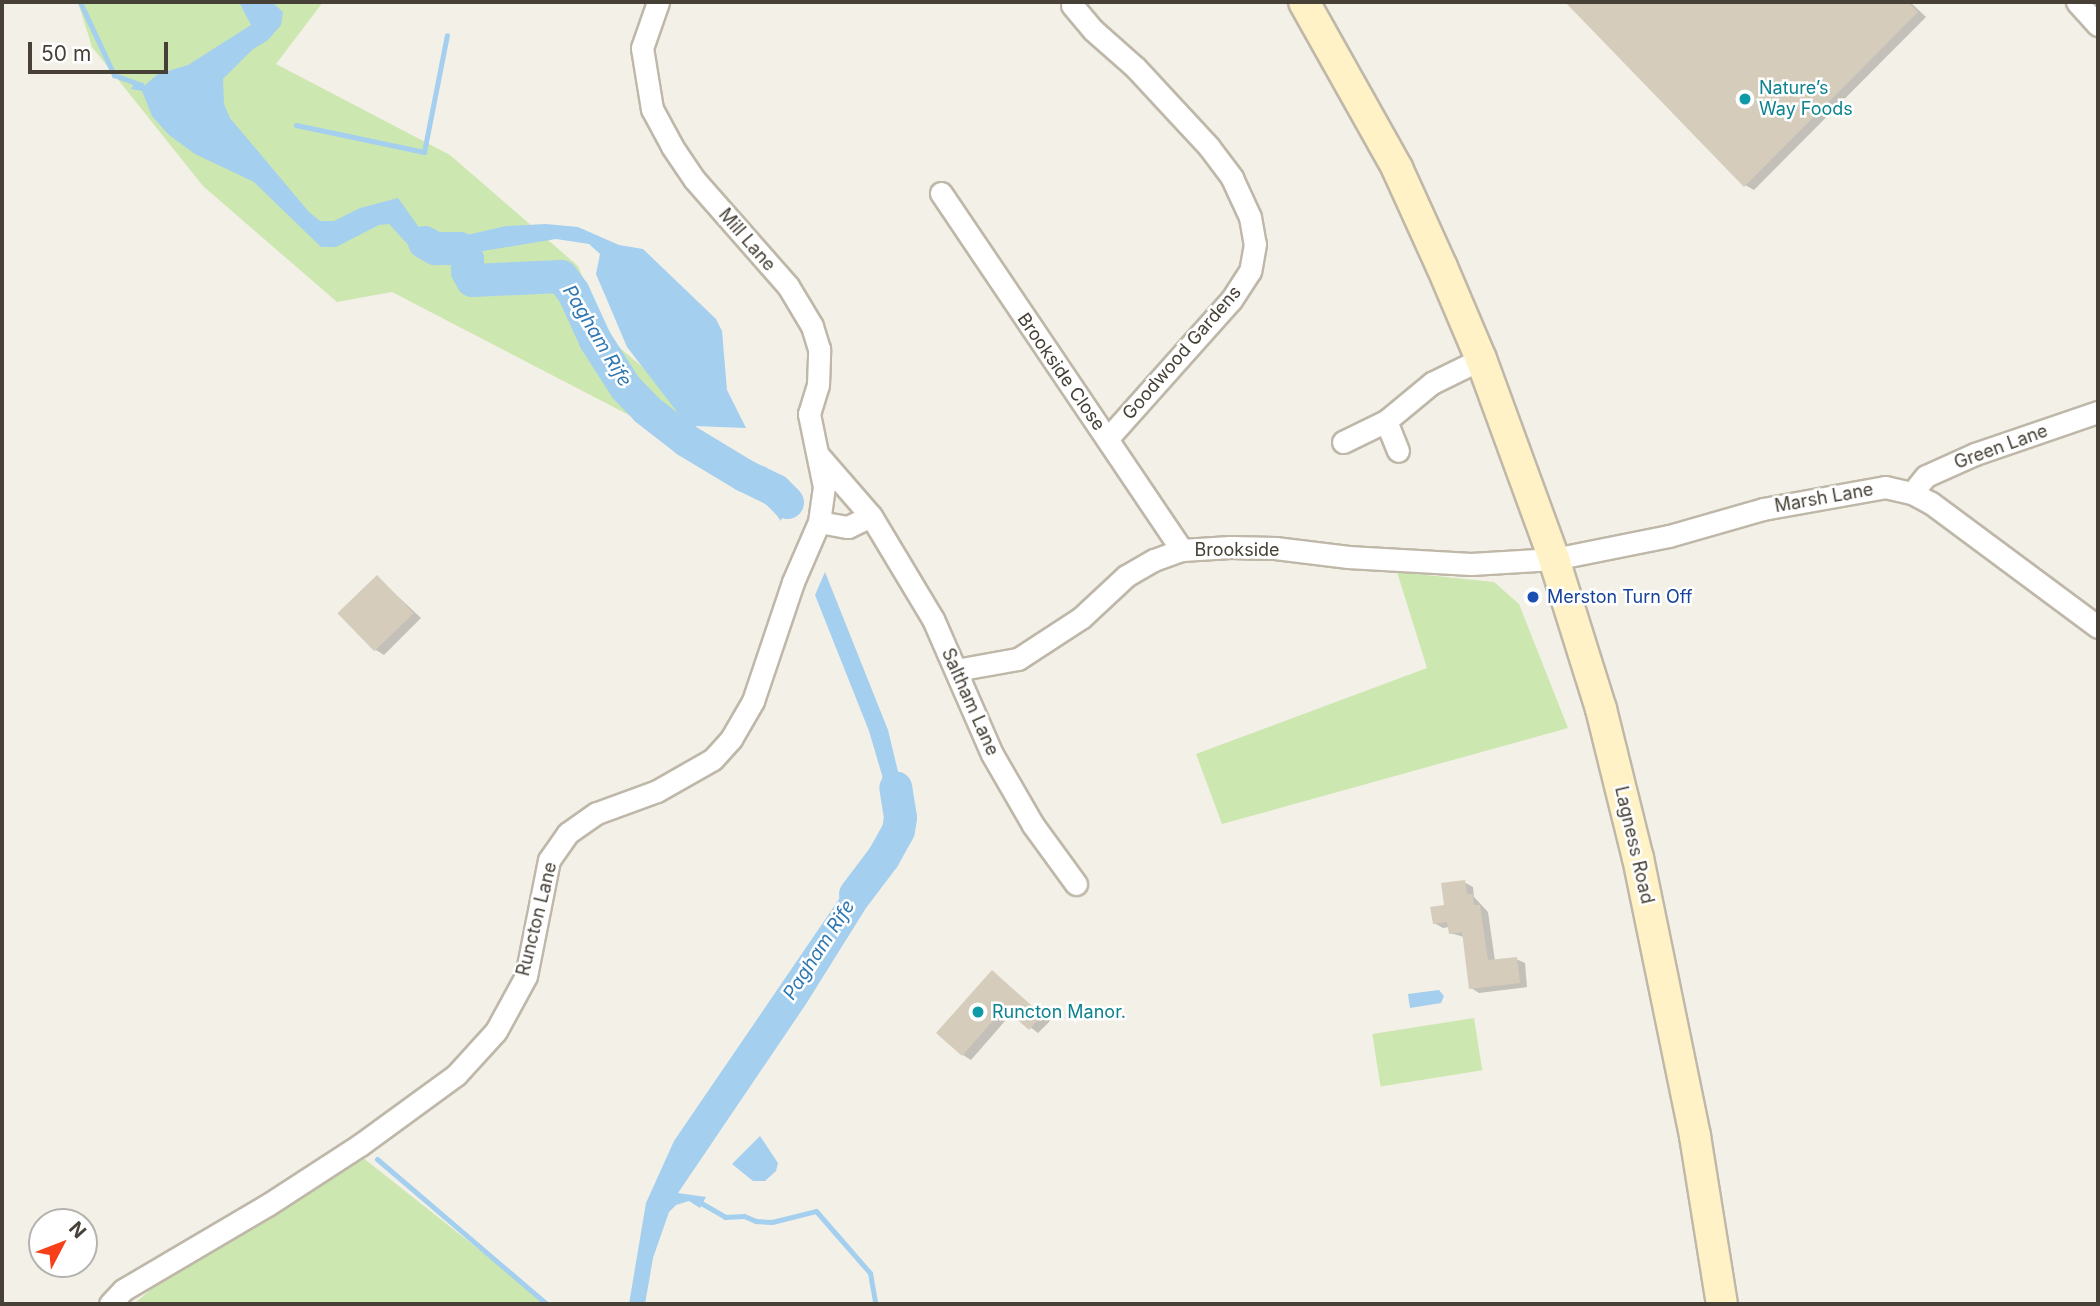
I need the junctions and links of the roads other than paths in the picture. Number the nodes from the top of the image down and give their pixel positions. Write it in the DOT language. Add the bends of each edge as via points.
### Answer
graph roads {
  1 [pos="658,2"];
  2 [pos="1304,2"];
  3 [pos="2077,2"];
  4 [pos="1072,5"];
  5 [pos="2098,25"];
  6 [pos="941,193"];
  7 [pos="1481,359"];
  8 [pos="2098,412"];
  9 [pos="1386,421"];
  10 [pos="1107,439"];
  11 [pos="1343,442"];
  12 [pos="815,451"];
  13 [pos="1398,451"];
  14 [pos="824,487"];
  15 [pos="1912,493"];
  16 [pos="871,516"];
  17 [pos="819,522"];
  18 [pos="1182,551"];
  19 [pos="1554,559"];
  20 [pos="2098,627"];
  21 [pos="956,670"];
  22 [pos="1076,884"];
  23 [pos="110,1304"];
  24 [pos="1722,1304"];
  1 -- 12 [label="street, Mill Lane" via="642,48 652,108 694,179 788,286 812,326 819,349 818,385 808,414"];
  2 -- 7 [label="main road, Lagness Road" via="1397,168"];
  3 -- 5 [label="street"];
  4 -- 10 [label="street, Goodwood Gardens" via="1085,36 1135,67 1209,147 1232,178 1251,217 1255,244 1250,271 1231,300"];
  6 -- 10 [label="street, Brookside Close"];
  7 -- 9 [label="street" via="1432,383"];
  7 -- 19 [label="main road, Lagness Road"];
  8 -- 15 [label="street, Green Lane" via="1975,454 1927,476"];
  9 -- 11 [label="street"];
  9 -- 13 [label="street"];
  10 -- 18 [label="street, Brookside Close"];
  12 -- 14 [label="street, Mill Lane"];
  12 -- 16 [label="street, Saltham Lane"];
  14 -- 17 [label="street, Runcton Lane"];
  15 -- 19 [label="street, Marsh Lane" via="1885,487 1825,496 1670,536"];
  15 -- 20 [label="street, Marsh Lane"];
  16 -- 17 [label="street" via="848,527"];
  16 -- 21 [label="street, Saltham Lane" via="933,620"];
  17 -- 23 [label="street, Runcton Lane" via="793,582 753,701 731,739 713,759 657,791 597,813 568,833 548,860 526,976 496,1031 456,1075 360,1144 123,1290"];
  18 -- 19 [label="street, Brookside" via="1275,548 1471,564"];
  18 -- 21 [label="street, Brookside" via="1126,576 1081,618 1018,659"];
  19 -- 24 [label="main road, Lagness Road" via="1601,709 1634,842 1695,1136"];
  21 -- 22 [label="street, Saltham Lane" via="992,754 1033,825"];
}
